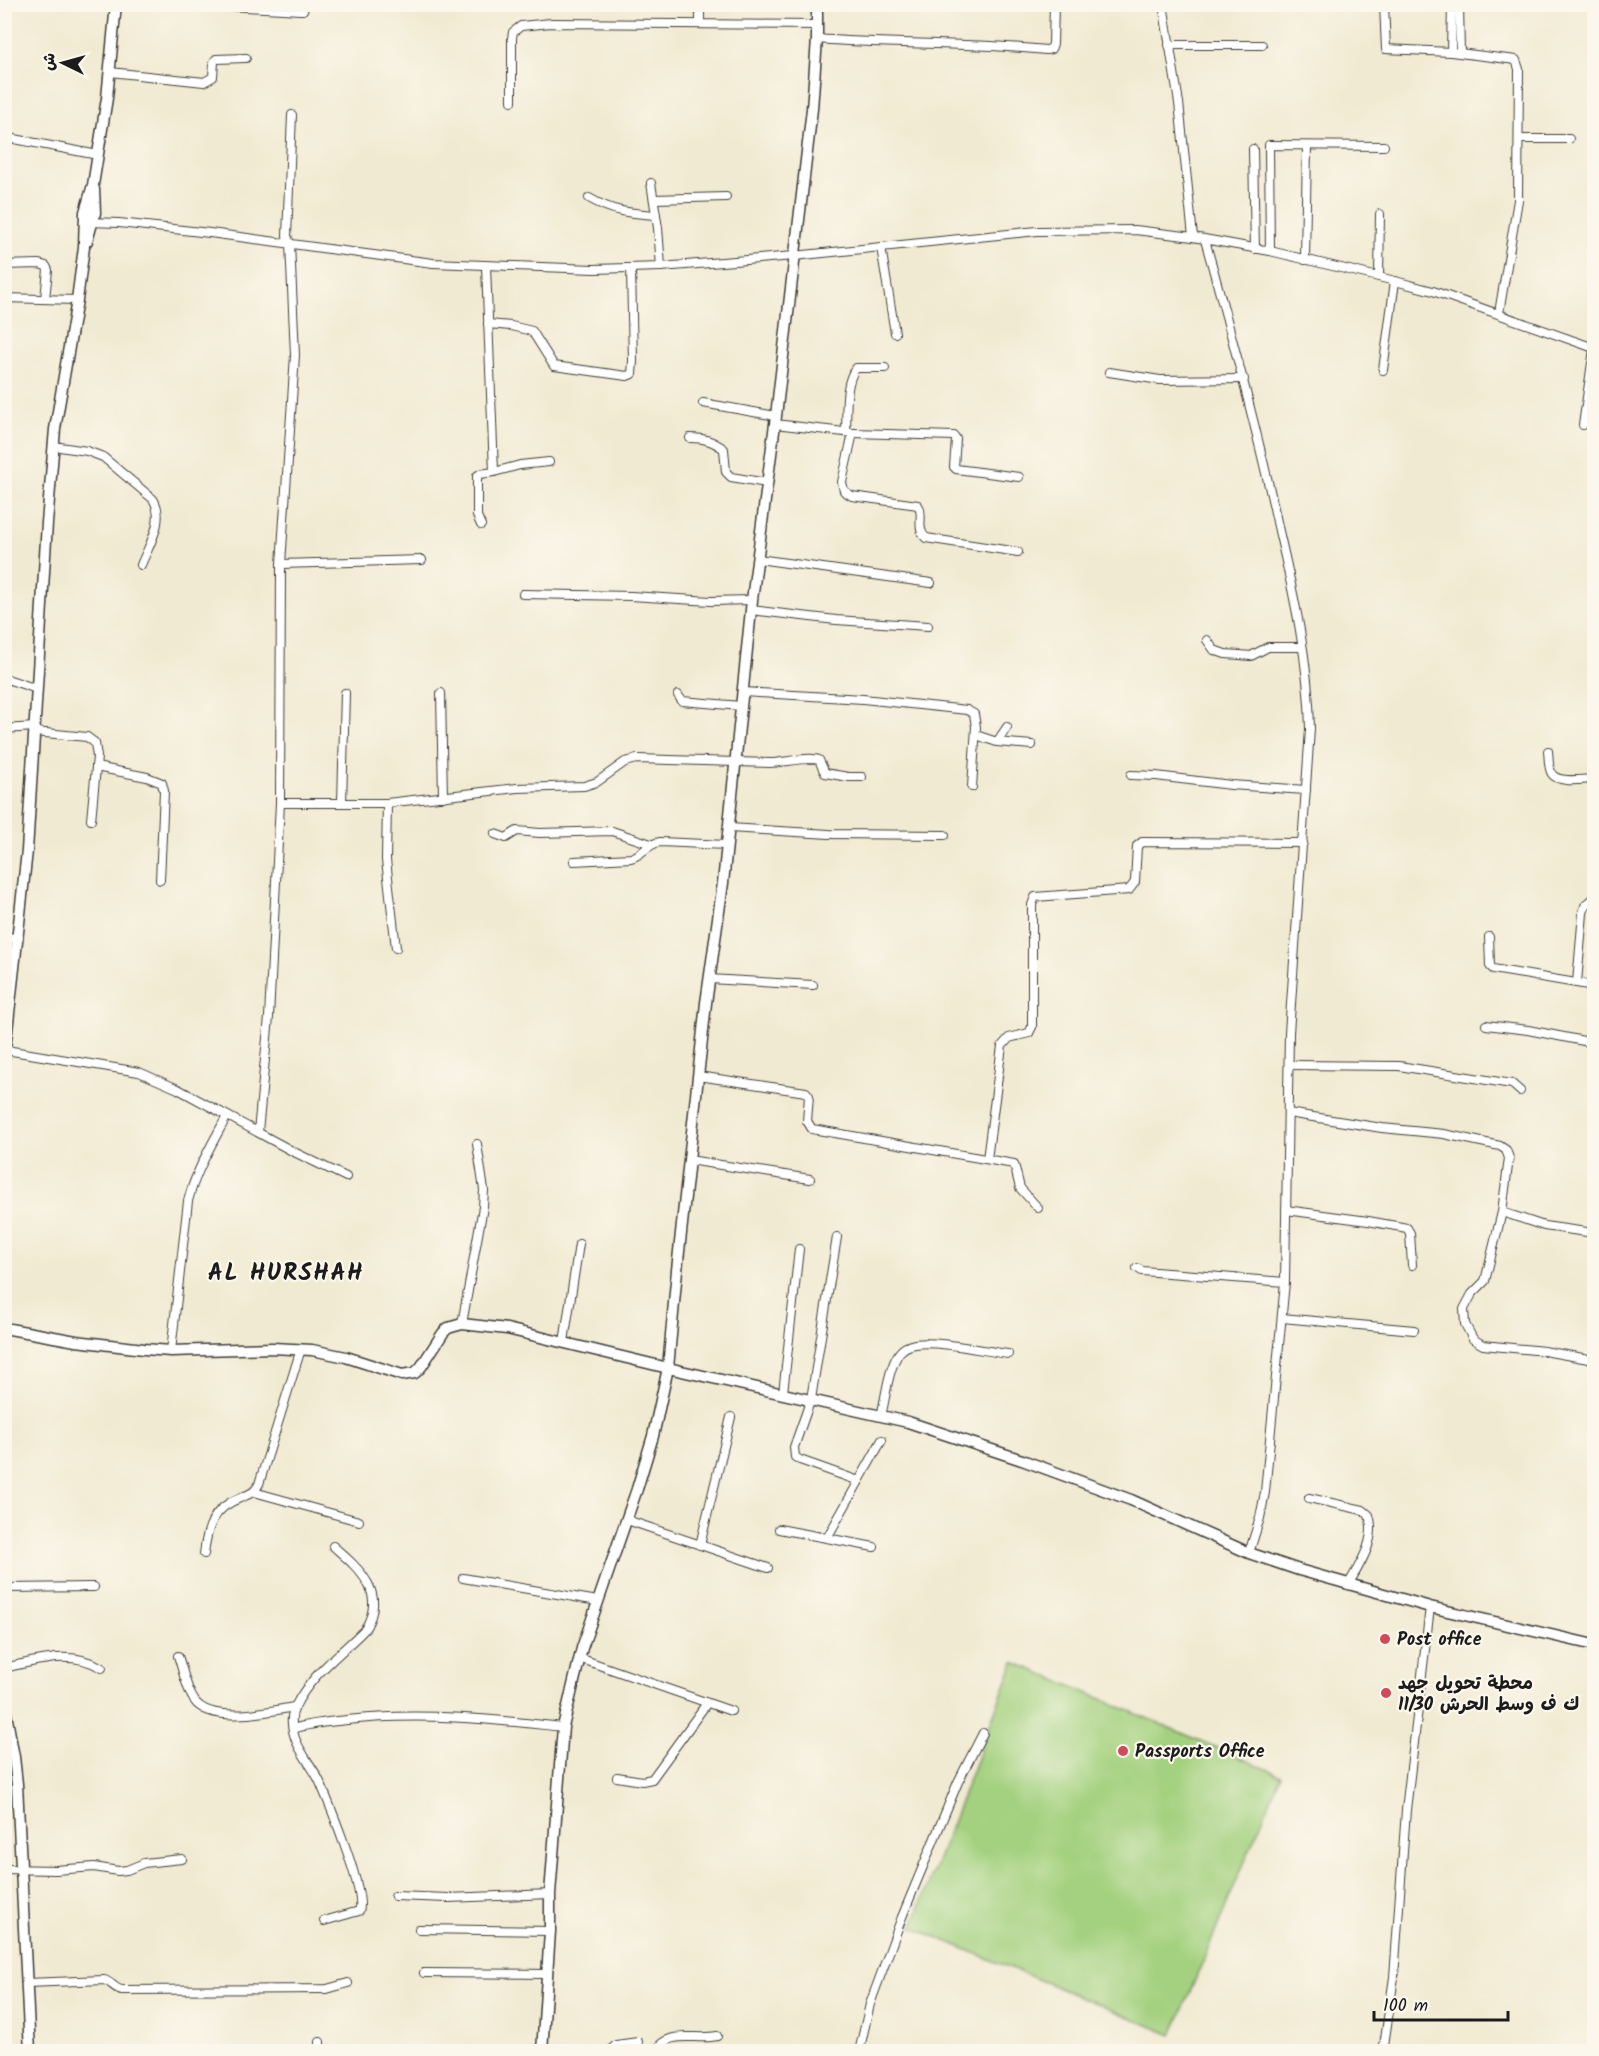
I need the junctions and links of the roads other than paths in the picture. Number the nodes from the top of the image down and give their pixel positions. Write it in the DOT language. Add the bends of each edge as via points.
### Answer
graph roads {
  1 [pos="116,4"];
  2 [pos="194,4"];
  3 [pos="306,4"];
  4 [pos="700,4"];
  5 [pos="818,4"];
  6 [pos="1054,4"];
  7 [pos="1162,4"];
  8 [pos="1384,4"];
  9 [pos="1452,4"];
  10 [pos="1459,4"];
  11 [pos="700,24"];
  12 [pos="817,26"];
  13 [pos="818,39"];
  14 [pos="1169,45"];
  15 [pos="1262,45"];
  16 [pos="1451,52"];
  17 [pos="1460,52"];
  18 [pos="246,58"];
  19 [pos="110,72"];
  20 [pos="512,101"];
  21 [pos="292,115"];
  22 [pos="4,137"];
  23 [pos="1520,139"];
  24 [pos="1569,139"];
  25 [pos="1307,146"];
  26 [pos="1384,146"];
  27 [pos="1252,149"];
  28 [pos="98,155"];
  29 [pos="651,183"];
  30 [pos="726,197"];
  31 [pos="589,198"];
  32 [pos="654,199"];
  33 [pos="1380,214"];
  34 [pos="657,215"];
  35 [pos="90,217"];
  36 [pos="1193,237"];
  37 [pos="1205,240"];
  38 [pos="290,243"];
  39 [pos="881,247"];
  40 [pos="1255,249"];
  41 [pos="1270,251"];
  42 [pos="794,256"];
  43 [pos="1305,260"];
  44 [pos="4,265"];
  45 [pos="486,266"];
  46 [pos="661,267"];
  47 [pos="631,269"];
  48 [pos="1378,277"];
  49 [pos="1395,281"];
  50 [pos="4,298"];
  51 [pos="45,299"];
  52 [pos="77,300"];
  53 [pos="1499,313"];
  54 [pos="488,324"];
  55 [pos="895,333"];
  56 [pos="1594,348"];
  57 [pos="885,368"];
  58 [pos="1383,370"];
  59 [pos="1109,372"];
  60 [pos="1244,379"];
  61 [pos="703,403"];
  62 [pos="775,420"];
  63 [pos="1583,425"];
  64 [pos="849,433"];
  65 [pos="690,438"];
  66 [pos="53,446"];
  67 [pos="549,462"];
  68 [pos="494,472"];
  69 [pos="1019,477"];
  70 [pos="767,483"];
  71 [pos="481,525"];
  72 [pos="1018,552"];
  73 [pos="422,560"];
  74 [pos="758,560"];
  75 [pos="281,564"];
  76 [pos="141,565"];
  77 [pos="931,583"];
  78 [pos="523,594"];
  79 [pos="751,605"];
  80 [pos="928,626"];
  81 [pos="1207,640"];
  82 [pos="1302,647"];
  83 [pos="4,678"];
  84 [pos="37,688"];
  85 [pos="743,692"];
  86 [pos="345,693"];
  87 [pos="441,693"];
  88 [pos="678,695"];
  89 [pos="741,706"];
  90 [pos="1007,727"];
  91 [pos="4,729"];
  92 [pos="35,729"];
  93 [pos="976,735"];
  94 [pos="998,742"];
  95 [pos="1032,745"];
  96 [pos="1548,751"];
  97 [pos="736,763"];
  98 [pos="96,767"];
  99 [pos="1131,775"];
  100 [pos="862,777"];
  101 [pos="1594,779"];
  102 [pos="972,787"];
  103 [pos="1306,790"];
  104 [pos="443,797"];
  105 [pos="280,802"];
  106 [pos="342,803"];
  107 [pos="387,803"];
  108 [pos="91,820"];
  109 [pos="729,828"];
  110 [pos="495,834"];
  111 [pos="945,835"];
  112 [pos="1303,843"];
  113 [pos="651,844"];
  114 [pos="726,845"];
  115 [pos="574,861"];
  116 [pos="160,880"];
  117 [pos="1594,898"];
  118 [pos="19,937"];
  119 [pos="1490,937"];
  120 [pos="4,938"];
  121 [pos="396,948"];
  122 [pos="709,979"];
  123 [pos="1577,983"];
  124 [pos="813,985"];
  125 [pos="1594,986"];
  126 [pos="1486,1025"];
  127 [pos="1594,1043"];
  128 [pos="5,1054"];
  129 [pos="1289,1065"];
  130 [pos="698,1076"];
  131 [pos="1520,1091"];
  132 [pos="1288,1113"];
  133 [pos="227,1116"];
  134 [pos="258,1132"];
  135 [pos="477,1144"];
  136 [pos="987,1159"];
  137 [pos="689,1160"];
  138 [pos="346,1178"];
  139 [pos="810,1179"];
  140 [pos="1038,1208"];
  141 [pos="1286,1210"];
  142 [pos="1502,1212"];
  143 [pos="1594,1233"];
  144 [pos="837,1237"];
  145 [pos="579,1244"];
  146 [pos="799,1249"];
  147 [pos="1412,1265"];
  148 [pos="1137,1268"];
  149 [pos="1285,1282"];
  150 [pos="1282,1318"];
  151 [pos="462,1324"];
  152 [pos="4,1328"];
  153 [pos="1414,1330"];
  154 [pos="564,1342"];
  155 [pos="301,1349"];
  156 [pos="171,1351"];
  157 [pos="1008,1354"];
  158 [pos="1594,1360"];
  159 [pos="668,1368"];
  160 [pos="783,1393"];
  161 [pos="811,1399"];
  162 [pos="881,1416"];
  163 [pos="731,1417"];
  164 [pos="882,1440"];
  165 [pos="859,1481"];
  166 [pos="254,1492"];
  167 [pos="1309,1498"];
  168 [pos="627,1520"];
  169 [pos="359,1521"];
  170 [pos="779,1529"];
  171 [pos="827,1538"];
  172 [pos="700,1545"];
  173 [pos="333,1546"];
  174 [pos="874,1547"];
  175 [pos="1249,1552"];
  176 [pos="204,1554"];
  177 [pos="768,1568"];
  178 [pos="464,1578"];
  179 [pos="1348,1585"];
  180 [pos="94,1587"];
  181 [pos="4,1588"];
  182 [pos="598,1601"];
  183 [pos="1430,1607"];
  184 [pos="1594,1645"];
  185 [pos="178,1656"];
  186 [pos="579,1658"];
  187 [pos="4,1668"];
  188 [pos="102,1668"];
  189 [pos="4,1703"];
  190 [pos="707,1703"];
  191 [pos="294,1707"];
  192 [pos="731,1711"];
  193 [pos="563,1727"];
  194 [pos="293,1729"];
  195 [pos="983,1733"];
  196 [pos="617,1777"];
  197 [pos="182,1858"];
  198 [pos="4,1869"];
  199 [pos="21,1870"];
  200 [pos="550,1894"];
  201 [pos="395,1896"];
  202 [pos="324,1921"];
  203 [pos="419,1929"];
  204 [pos="550,1931"];
  205 [pos="423,1973"];
  206 [pos="548,1974"];
  207 [pos="27,1983"];
  208 [pos="348,1983"];
  209 [pos="717,2036"];
  210 [pos="320,2042"];
  211 [pos="638,2042"];
  212 [pos="4,2050"];
  213 [pos="30,2051"];
  214 [pos="320,2052"];
  215 [pos="542,2052"];
  216 [pos="609,2052"];
  217 [pos="654,2052"];
  218 [pos="859,2052"];
  219 [pos="1383,2052"];
  1 -- 19 [label="street"];
  2 -- 3 [label="street" via="300,10"];
  4 -- 11 [label="street"];
  5 -- 12 [label="street"];
  6 -- 13 [label="street" via="1053,44 1046,50"];
  7 -- 14 [label="street"];
  8 -- 16 [label="street" via="1386,49"];
  9 -- 16 [label="street"];
  10 -- 17 [label="street"];
  11 -- 12 [label="street"];
  11 -- 20 [label="street" via="521,26 512,38"];
  12 -- 13 [label="street"];
  13 -- 42 [label="street"];
  14 -- 15 [label="street"];
  14 -- 36 [label="street"];
  16 -- 17 [label="street"];
  17 -- 23 [label="street" via="1516,60 1520,69"];
  18 -- 19 [label="street" via="216,59 213,77 204,82"];
  19 -- 28 [label="street"];
  21 -- 38 [label="street" via="287,231"];
  22 -- 28 [label="street"];
  23 -- 24 [label="street"];
  23 -- 53 [label="street" via="1518,200"];
  25 -- 26 [label="street"];
  25 -- 41 [label="street" via="1268,146"];
  25 -- 43 [label="street"];
  27 -- 40 [label="street"];
  28 -- 35 [label="street"];
  29 -- 32 [label="street"];
  30 -- 32 [label="street"];
  31 -- 34 [label="street" via="610,209"];
  32 -- 34 [label="street"];
  33 -- 48 [label="street"];
  34 -- 46 [label="street"];
  35 -- 38 [label="street"];
  35 -- 52 [label="street"];
  36 -- 37 [label="street"];
  36 -- 39 [label="street" via="1135,230 1073,230"];
  37 -- 40 [label="street"];
  37 -- 60 [label="street"];
  38 -- 45 [label="street"];
  38 -- 75 [label="street" via="295,355"];
  39 -- 42 [label="street"];
  39 -- 55 [label="street"];
  40 -- 41 [label="street"];
  41 -- 43 [label="street"];
  42 -- 46 [label="street"];
  42 -- 62 [label="street"];
  43 -- 48 [label="street"];
  44 -- 51 [label="street" via="46,266"];
  45 -- 47 [label="street"];
  45 -- 54 [label="street"];
  46 -- 47 [label="street"];
  47 -- 54 [label="street" via="633,361 632,374 627,376 554,366 532,331"];
  48 -- 49 [label="street"];
  49 -- 53 [label="street"];
  49 -- 58 [label="street"];
  50 -- 51 [label="street"];
  51 -- 52 [label="street"];
  52 -- 66 [label="street"];
  53 -- 56 [label="street"];
  54 -- 68 [label="street"];
  56 -- 63 [label="street"];
  57 -- 64 [label="street" via="856,368 853,372 849,382"];
  59 -- 60 [label="street" via="1160,380"];
  60 -- 82 [label="street"];
  61 -- 62 [label="street"];
  62 -- 64 [label="street"];
  62 -- 70 [label="street"];
  64 -- 69 [label="street" via="954,436 956,469"];
  64 -- 72 [label="street" via="842,482 848,494 918,505 921,533 926,538"];
  65 -- 70 [label="street" via="702,438 724,449 726,472 731,477"];
  66 -- 76 [label="street" via="102,457 153,499 158,506 158,521"];
  66 -- 84 [label="street"];
  67 -- 68 [label="street"];
  68 -- 71 [label="street" via="477,476 477,516"];
  70 -- 74 [label="street"];
  73 -- 75 [label="street"];
  74 -- 77 [label="street"];
  74 -- 79 [label="street"];
  75 -- 105 [label="street"];
  78 -- 79 [label="street" via="631,596"];
  79 -- 80 [label="street" via="836,620"];
  79 -- 85 [label="street"];
  81 -- 82 [label="street" via="1214,650 1225,654 1251,656 1268,647"];
  82 -- 103 [label="street" via="1310,699"];
  83 -- 84 [label="street"];
  84 -- 92 [label="street"];
  85 -- 89 [label="street"];
  85 -- 93 [label="street" via="961,708 974,714"];
  86 -- 106 [label="street"];
  87 -- 104 [label="street"];
  88 -- 89 [label="street" via="682,701"];
  89 -- 97 [label="street"];
  90 -- 94 [label="street"];
  91 -- 92 [label="street"];
  92 -- 98 [label="street" via="92,740 97,749"];
  92 -- 118 [label="street"];
  93 -- 94 [label="street"];
  93 -- 102 [label="street"];
  94 -- 95 [label="street"];
  96 -- 101 [label="street" via="1554,777"];
  97 -- 100 [label="street" via="783,763 812,757 819,760 825,773"];
  97 -- 104 [label="street" via="634,759 591,784"];
  97 -- 109 [label="street"];
  98 -- 108 [label="street"];
  98 -- 116 [label="street" via="162,783"];
  99 -- 103 [label="street"];
  103 -- 112 [label="street"];
  104 -- 107 [label="street"];
  105 -- 106 [label="street"];
  105 -- 134 [label="street" via="269,1017"];
  106 -- 107 [label="street"];
  107 -- 121 [label="street" via="386,860"];
  109 -- 111 [label="street"];
  109 -- 114 [label="street"];
  110 -- 113 [label="street" via="506,838 518,831 612,831"];
  112 -- 129 [label="street"];
  112 -- 136 [label="street" via="1142,842 1137,846 1135,882 1129,890 1035,897 1032,1027 1029,1033 1006,1040 1002,1046"];
  113 -- 114 [label="street"];
  113 -- 115 [label="street" via="631,858"];
  114 -- 122 [label="street"];
  117 -- 123 [label="street" via="1583,913"];
  118 -- 120 [label="street"];
  118 -- 128 [label="street"];
  119 -- 123 [label="street" via="1493,969"];
  122 -- 124 [label="street"];
  122 -- 130 [label="street"];
  123 -- 125 [label="street"];
  126 -- 127 [label="street"];
  128 -- 133 [label="street" via="139,1072"];
  129 -- 131 [label="street" via="1416,1068 1512,1084"];
  129 -- 132 [label="street"];
  130 -- 136 [label="street" via="807,1093 807,1121 812,1129"];
  130 -- 137 [label="street"];
  132 -- 141 [label="street"];
  132 -- 142 [label="street" via="1444,1134 1500,1146 1509,1158"];
  133 -- 134 [label="street"];
  133 -- 156 [label="street" via="203,1159 188,1201"];
  134 -- 138 [label="street"];
  135 -- 151 [label="street" via="483,1207"];
  136 -- 140 [label="street" via="1014,1164 1020,1188"];
  137 -- 139 [label="street"];
  137 -- 159 [label="street"];
  141 -- 147 [label="street" via="1407,1228"];
  141 -- 149 [label="street"];
  142 -- 143 [label="street" via="1544,1226"];
  142 -- 158 [label="street" via="1485,1281 1464,1309 1465,1324 1473,1339 1483,1345"];
  144 -- 161 [label="street"];
  145 -- 154 [label="street"];
  146 -- 160 [label="street"];
  148 -- 149 [label="street"];
  149 -- 150 [label="street"];
  150 -- 153 [label="street"];
  150 -- 175 [label="street" via="1265,1492"];
  151 -- 154 [label="street" via="491,1326"];
  151 -- 155 [label="street" via="448,1328 421,1367 408,1375"];
  152 -- 156 [label="street" via="109,1346"];
  154 -- 159 [label="street"];
  155 -- 156 [label="street"];
  155 -- 166 [label="street"];
  157 -- 162 [label="street" via="930,1344 907,1346 894,1362"];
  159 -- 160 [label="street"];
  159 -- 168 [label="street"];
  160 -- 161 [label="street"];
  161 -- 162 [label="street"];
  161 -- 165 [label="street" via="795,1442 795,1456"];
  162 -- 175 [label="street" via="1045,1468 1131,1500"];
  163 -- 172 [label="street"];
  164 -- 165 [label="street"];
  165 -- 171 [label="street"];
  166 -- 169 [label="street"];
  166 -- 176 [label="street" via="229,1503 215,1515"];
  167 -- 179 [label="street" via="1370,1515 1370,1543"];
  168 -- 172 [label="street"];
  168 -- 182 [label="street"];
  170 -- 171 [label="street"];
  171 -- 174 [label="street"];
  172 -- 177 [label="street"];
  173 -- 191 [label="street" via="365,1576 372,1614 365,1629 323,1668"];
  175 -- 179 [label="street"];
  178 -- 182 [label="street"];
  179 -- 183 [label="street"];
  180 -- 181 [label="street"];
  182 -- 186 [label="street"];
  183 -- 184 [label="street"];
  183 -- 219 [label="street" via="1406,1810 1394,1977"];
  185 -- 191 [label="street" via="195,1701 205,1710 237,1714"];
  186 -- 190 [label="street"];
  186 -- 193 [label="street"];
  187 -- 188 [label="street" via="72,1656"];
  189 -- 199 [label="street" via="14,1757"];
  190 -- 192 [label="street"];
  190 -- 196 [label="street" via="652,1779"];
  191 -- 194 [label="street"];
  193 -- 194 [label="street" via="407,1716 360,1718"];
  193 -- 200 [label="street"];
  194 -- 202 [label="street" via="297,1744 320,1783 361,1899 359,1911"];
  195 -- 218 [label="street" via="958,1782 902,1917 870,2004"];
  197 -- 199 [label="street" via="144,1863 127,1870"];
  198 -- 199 [label="street"];
  199 -- 207 [label="street"];
  200 -- 201 [label="street"];
  200 -- 204 [label="street"];
  203 -- 204 [label="street"];
  204 -- 206 [label="street"];
  205 -- 206 [label="street"];
  206 -- 215 [label="street"];
  207 -- 208 [label="street" via="104,1980 117,1989 137,1991 327,1989"];
  207 -- 213 [label="street"];
  209 -- 217 [label="street" via="668,2038"];
  210 -- 214 [label="street"];
  211 -- 216 [label="street" via="616,2045"];
  212 -- 213 [label="street"];
}
